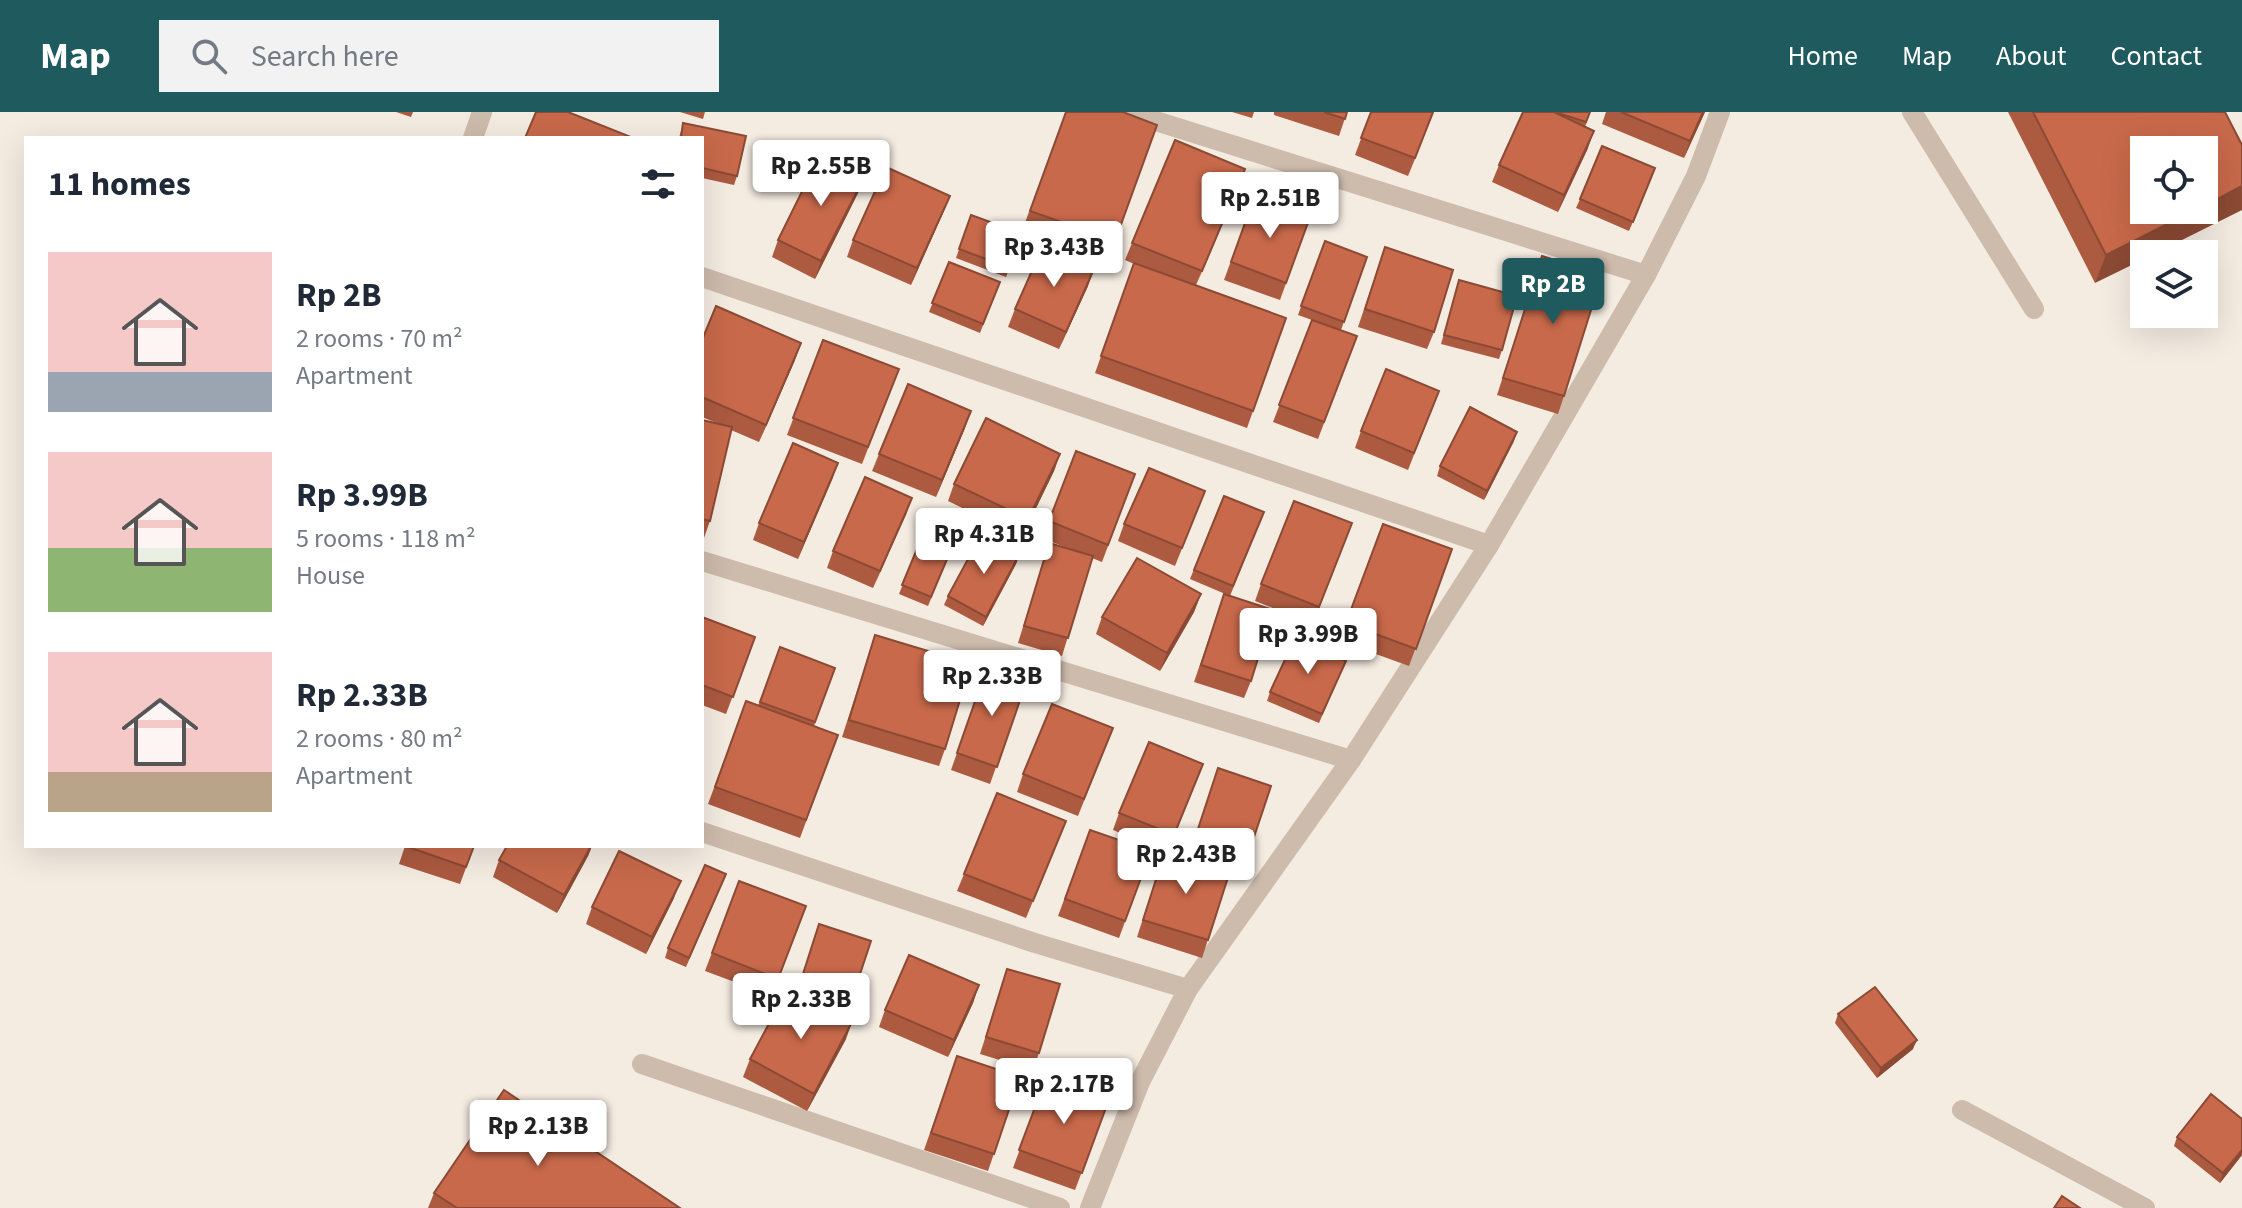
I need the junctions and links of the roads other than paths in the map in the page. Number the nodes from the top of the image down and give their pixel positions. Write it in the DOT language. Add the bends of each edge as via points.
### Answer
graph roads {
  1 [pos="482,112"];
  2 [pos="1127,112"];
  3 [pos="1720,112"];
  4 [pos="1912,112"];
  5 [pos="474,136"];
  6 [pos="1646,275"];
  7 [pos="704,278"];
  8 [pos="2034,309"];
  9 [pos="1489,545"];
  10 [pos="704,562"];
  11 [pos="1351,760"];
  12 [pos="704,833"];
  13 [pos="1188,989"];
  14 [pos="642,1064"];
  15 [pos="1962,1110"];
  16 [pos="1060,1208"];
  17 [pos="1090,1208"];
  18 [pos="2145,1208"];
  1 -- 5 [label="street"];
  2 -- 6 [label="street"];
  3 -- 6 [label="street" via="1696,176"];
  4 -- 8 [label="street"];
  6 -- 9 [label="street"];
  7 -- 9 [label="street"];
  9 -- 11 [label="street"];
  10 -- 11 [label="street"];
  11 -- 13 [label="street"];
  12 -- 13 [label="street"];
  13 -- 17 [label="street" via="1140,1082"];
  14 -- 16 [label="street"];
  15 -- 18 [label="street"];
}
